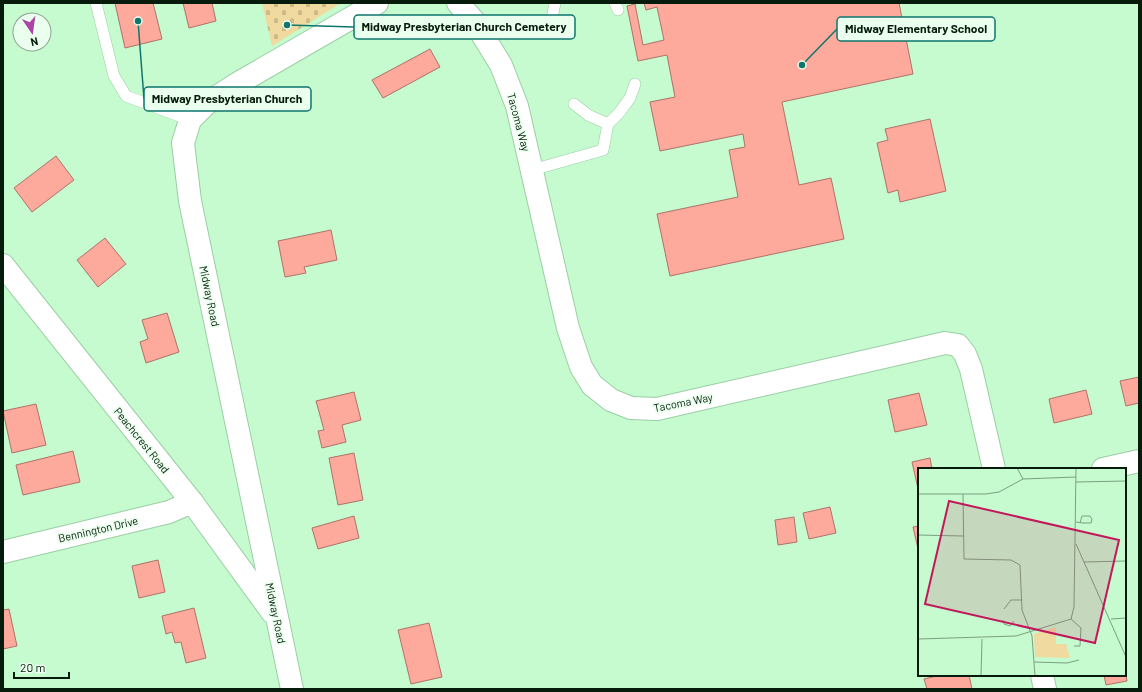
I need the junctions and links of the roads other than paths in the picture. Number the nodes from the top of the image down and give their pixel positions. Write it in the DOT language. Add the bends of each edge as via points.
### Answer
graph roads {
  1 [pos="96,3"];
  2 [pos="377,3"];
  3 [pos="458,3"];
  4 [pos="555,3"];
  5 [pos="552,18"];
  6 [pos="635,84"];
  7 [pos="574,104"];
  8 [pos="190,120"];
  9 [pos="608,124"];
  10 [pos="532,170"];
  11 [pos="3,266"];
  12 [pos="1139,461"];
  13 [pos="994,468"];
  14 [pos="1108,468"];
  15 [pos="192,502"];
  16 [pos="3,552"];
  17 [pos="277,618"];
  18 [pos="1042,676"];
  19 [pos="292,689"];
  20 [pos="1045,689"];
  1 -- 8 [label="lane" via="114,76 126,96"];
  2 -- 8 [label="street, Midway Road" via="229,89 206,104"];
  3 -- 10 [label="street, Tacoma Way" via="474,21 501,65 517,106"];
  4 -- 5 [label="lane"];
  6 -- 9 [label="lane" via="630,98"];
  7 -- 9 [label="lane" via="588,115"];
  8 -- 17 [label="street, Midway Road" via="183,143 190,201"];
  9 -- 10 [label="lane" via="603,150"];
  10 -- 13 [label="street, Tacoma Way" via="568,328 581,367 592,385 611,400 631,408 657,409 945,343 958,345 971,369"];
  11 -- 15 [label="street, Peachcrest Road"];
  12 -- 14 [label="street"];
  15 -- 16 [label="street, Bennington Drive" via="169,512"];
  15 -- 17 [label="street, Peachcrest Road"];
  17 -- 19 [label="street, Midway Road"];
  18 -- 20 [label="street"];
}
